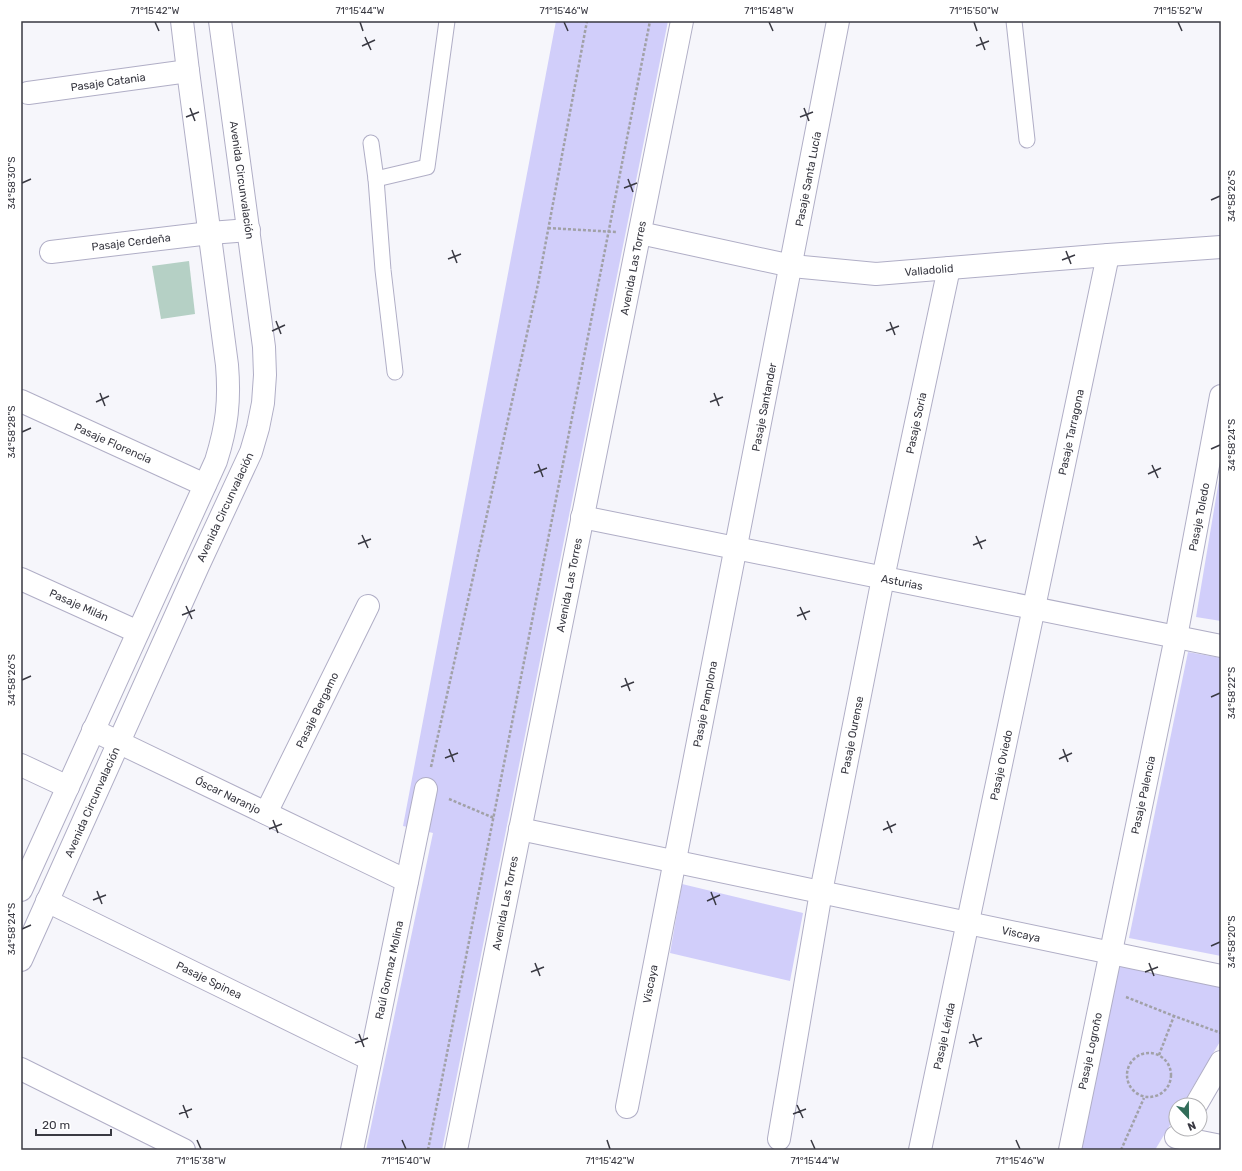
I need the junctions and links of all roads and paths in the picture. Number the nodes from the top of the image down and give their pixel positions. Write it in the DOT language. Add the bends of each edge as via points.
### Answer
graph roads {
  1 [pos="182,21"];
  2 [pos="220,21"];
  3 [pos="447,21"];
  4 [pos="587,21"];
  5 [pos="650,21"];
  6 [pos="682,21"];
  7 [pos="838,21"];
  8 [pos="1014,21"];
  9 [pos="188,71"];
  10 [pos="28,93"];
  11 [pos="1027,140"];
  12 [pos="371,143"];
  13 [pos="376,179"];
  14 [pos="548,228"];
  15 [pos="249,230"];
  16 [pos="609,232"];
  17 [pos="210,233"];
  18 [pos="640,233"];
  19 [pos="1221,247"];
  20 [pos="52,252"];
  21 [pos="1108,255"];
  22 [pos="792,266"];
  23 [pos="949,268"];
  24 [pos="395,372"];
  25 [pos="1221,396"];
  26 [pos="21,401"];
  27 [pos="205,485"];
  28 [pos="582,517"];
  29 [pos="736,548"];
  30 [pos="883,578"];
  31 [pos="21,579"];
  32 [pos="368,606"];
  33 [pos="1034,608"];
  34 [pos="138,632"];
  35 [pos="1176,637"];
  36 [pos="1221,646"];
  37 [pos="93,730"];
  38 [pos="119,743"];
  39 [pos="21,765"];
  40 [pos="68,787"];
  41 [pos="426,790"];
  42 [pos="266,813"];
  43 [pos="494,818"];
  44 [pos="520,829"];
  45 [pos="673,861"];
  46 [pos="407,881"];
  47 [pos="21,890"];
  48 [pos="821,892"];
  49 [pos="47,901"];
  50 [pos="968,922"];
  51 [pos="1110,952"];
  52 [pos="21,960"];
  53 [pos="1221,976"];
  54 [pos="1103,988"];
  55 [pos="1174,1016"];
  56 [pos="1221,1033"];
  57 [pos="1159,1055"];
  58 [pos="370,1059"];
  59 [pos="1221,1062"];
  60 [pos="21,1069"];
  61 [pos="1201,1097"];
  62 [pos="1144,1098"];
  63 [pos="627,1107"];
  64 [pos="779,1139"];
  65 [pos="1176,1139"];
  66 [pos="1221,1146"];
  67 [pos="184,1150"];
  68 [pos="352,1150"];
  69 [pos="428,1150"];
  70 [pos="456,1150"];
  71 [pos="920,1150"];
  72 [pos="1070,1150"];
  73 [pos="1121,1150"];
  1 -- 9 [label="street"];
  2 -- 15 [label="street, Avenida Circunvalación"];
  3 -- 13 [label="lane" via="427,167"];
  4 -- 14 [label="path"];
  5 -- 16 [label="path"];
  6 -- 18 [label="street, Avenida Las Torres"];
  7 -- 22 [label="street, Pasaje Santa Lucía"];
  8 -- 11 [label="lane"];
  9 -- 10 [label="street, Pasaje Catania"];
  9 -- 17 [label="street"];
  12 -- 13 [label="lane"];
  13 -- 24 [label="lane"];
  14 -- 16 [label="path"];
  14 -- 41 [label="path" via="538,284"];
  15 -- 17 [label="street, Pasaje Cerdeña"];
  15 -- 38 [label="street, Avenida Circunvalación" via="264,347 263,403 258,428 241,475"];
  16 -- 18 [label="path"];
  16 -- 43 [label="path"];
  17 -- 20 [label="street, Pasaje Cerdeña"];
  17 -- 27 [label="street" via="227,365 228,410 222,442"];
  18 -- 22 [label="street, Valladolid"];
  18 -- 28 [label="street, Avenida Las Torres"];
  19 -- 21 [label="street, Valladolid"];
  21 -- 23 [label="street, Valladolid"];
  21 -- 33 [label="street, Pasaje Tarragona"];
  22 -- 23 [label="street, Valladolid" via="876,274"];
  22 -- 29 [label="street, Pasaje Santander"];
  23 -- 30 [label="street, Pasaje Soria"];
  25 -- 35 [label="street, Pasaje Toledo"];
  26 -- 27 [label="street, Pasaje Florencia"];
  27 -- 34 [label="street"];
  28 -- 29 [label="street, Asturias"];
  28 -- 44 [label="street, Avenida Las Torres"];
  29 -- 30 [label="street, Asturias"];
  29 -- 45 [label="street, Pasaje Pamplona"];
  30 -- 33 [label="street, Asturias"];
  30 -- 48 [label="street, Pasaje Ourense"];
  31 -- 34 [label="street, Pasaje Milán"];
  32 -- 42 [label="street, Pasaje Bergamo"];
  33 -- 35 [label="street, Asturias"];
  33 -- 50 [label="street, Pasaje Oviedo"];
  34 -- 37 [label="street"];
  35 -- 36 [label="street, Asturias"];
  35 -- 51 [label="street, Pasaje Palencia"];
  37 -- 38 [label="street, Óscar Naranjo"];
  37 -- 40 [label="street"];
  38 -- 42 [label="street, Óscar Naranjo"];
  38 -- 49 [label="street, Avenida Circunvalación"];
  39 -- 40 [label="street"];
  40 -- 47 [label="street"];
  41 -- 43 [label="path"];
  41 -- 46 [label="street, Raúl Gormaz Molina"];
  42 -- 46 [label="street, Óscar Naranjo"];
  43 -- 44 [label="path"];
  43 -- 69 [label="path"];
  44 -- 45 [label="street, Viscaya"];
  44 -- 70 [label="street, Avenida Las Torres"];
  45 -- 48 [label="street, Viscaya"];
  45 -- 63 [label="street, Viscaya"];
  46 -- 58 [label="street, Raúl Gormaz Molina"];
  48 -- 50 [label="street, Viscaya"];
  48 -- 64 [label="street"];
  49 -- 52 [label="street, Avenida Circunvalación"];
  49 -- 58 [label="street, Pasaje Spinea"];
  50 -- 51 [label="street, Viscaya"];
  50 -- 71 [label="street, Pasaje Lérida"];
  51 -- 53 [label="street, Viscaya"];
  51 -- 54 [label="street, Pasaje Logroño"];
  54 -- 55 [label="path"];
  54 -- 72 [label="street, Pasaje Logroño"];
  55 -- 56 [label="path"];
  55 -- 57 [label="path"];
  57 -- 62 [label="path" via="1168,1064 1172,1076 1167,1088 1157,1097"];
  57 -- 62 [label="path" via="1146,1053 1134,1058 1127,1068 1126,1081 1133,1092"];
  58 -- 68 [label="street, Raúl Gormaz Molina"];
  59 -- 61 [label="street"];
  60 -- 67 [label="street"];
  62 -- 73 [label="path"];
  65 -- 66 [label="street"];
}
